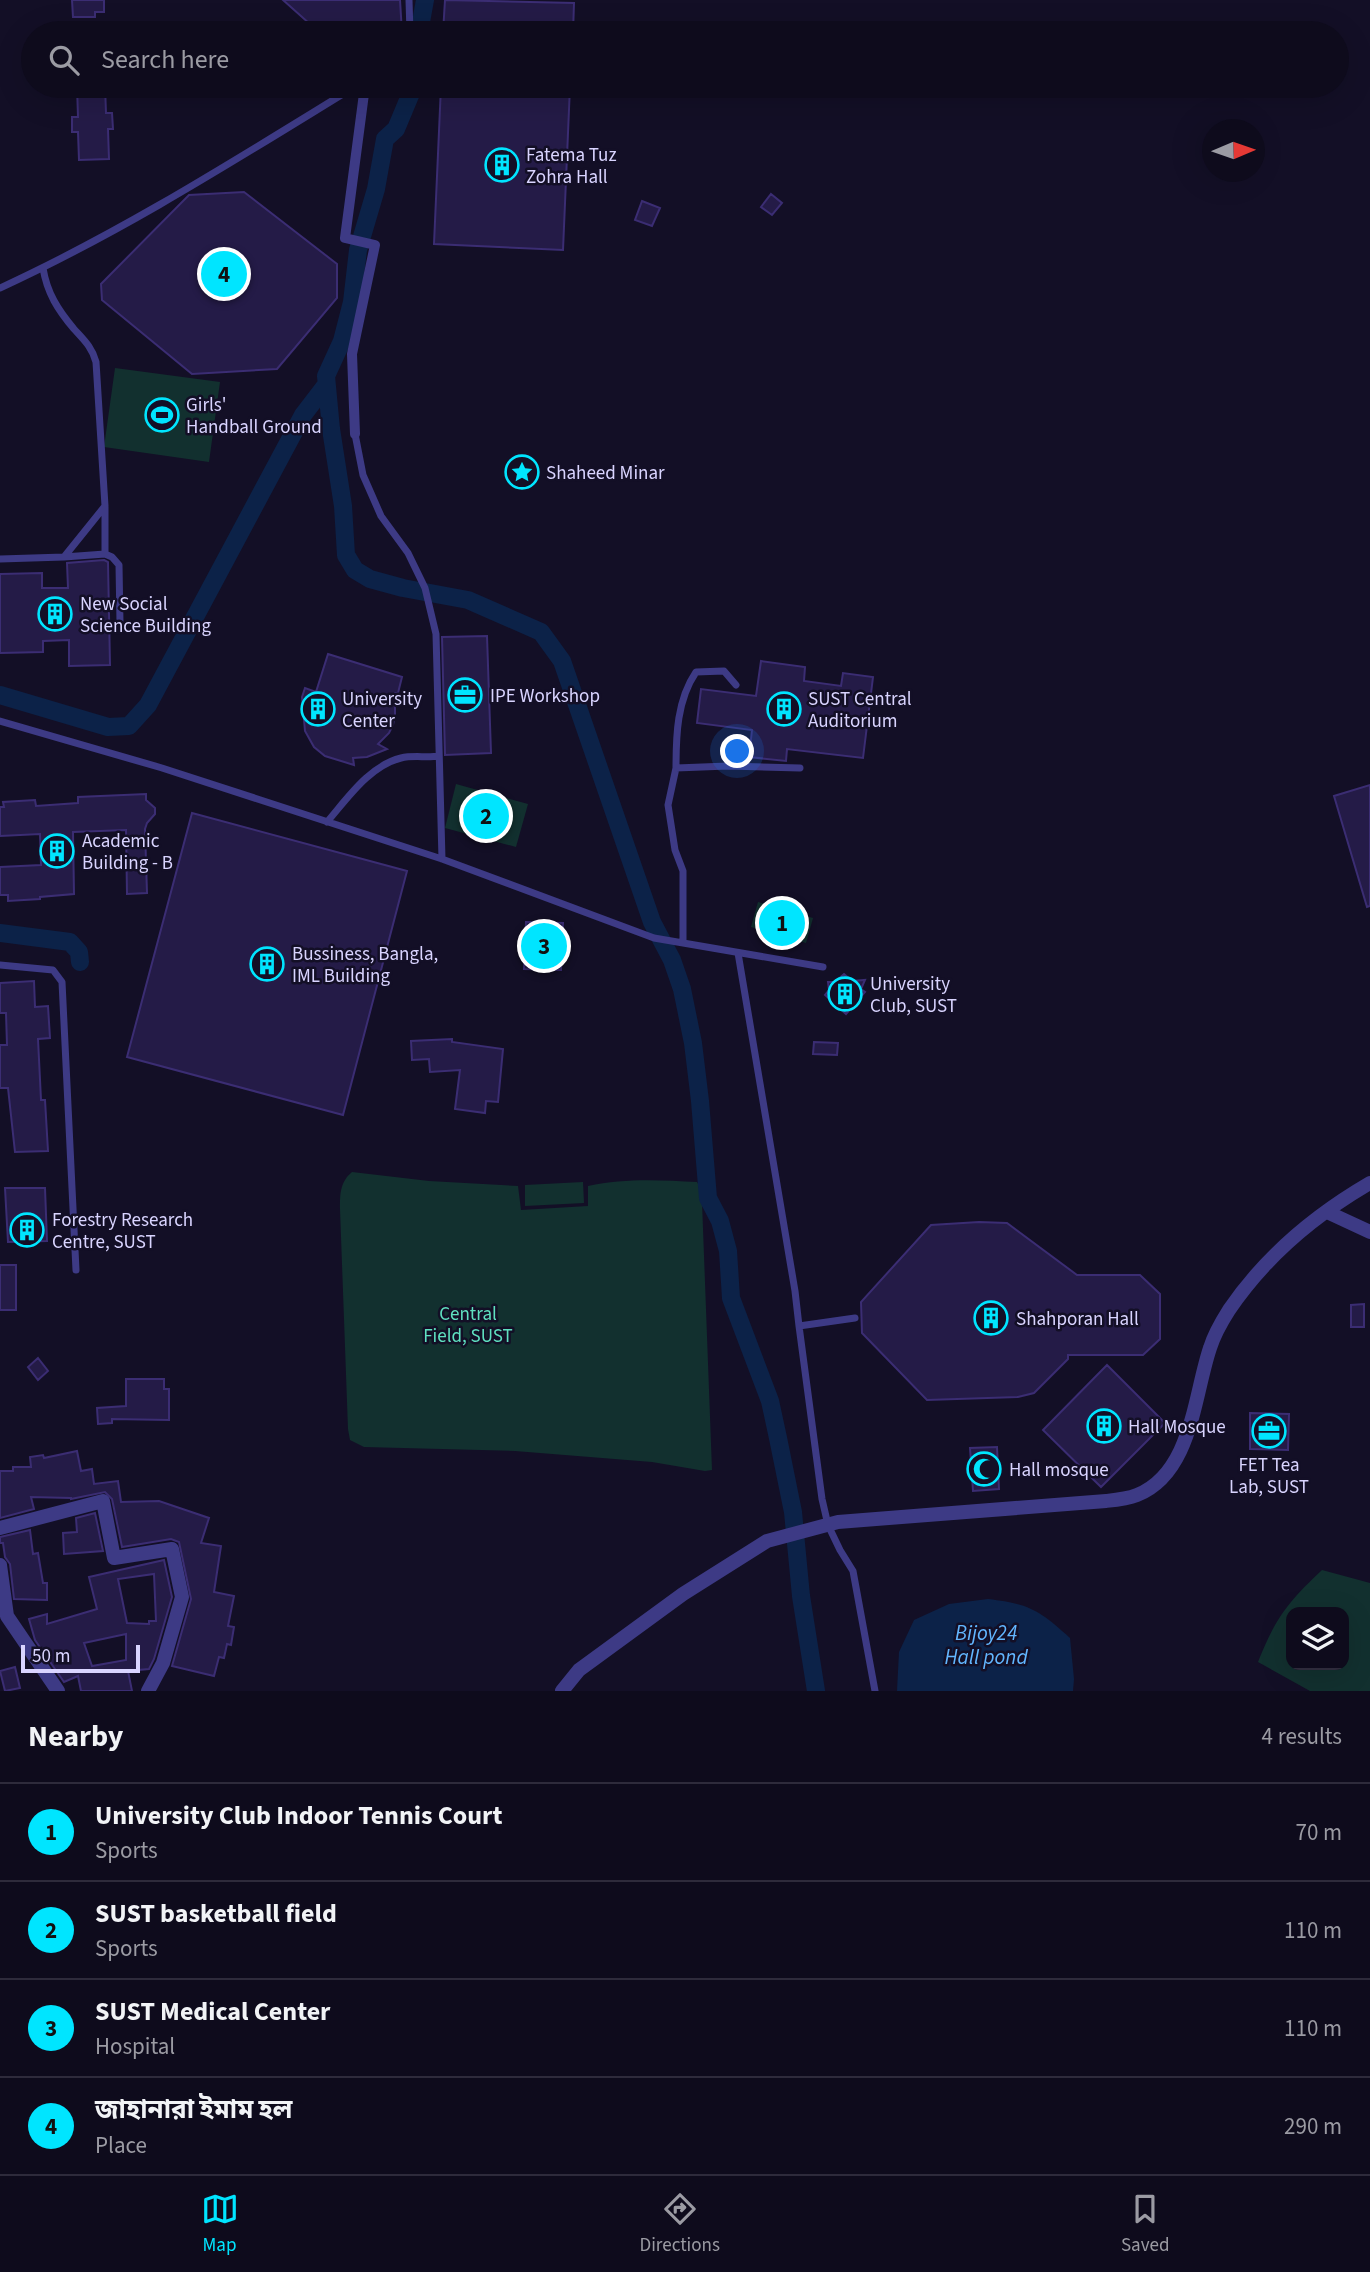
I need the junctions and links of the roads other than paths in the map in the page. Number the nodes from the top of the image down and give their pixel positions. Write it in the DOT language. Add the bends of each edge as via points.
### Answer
graph roads {
  1 [pos="410,0"];
  2 [pos="410,21"];
  3 [pos="336,98"];
  4 [pos="363,98"];
  5 [pos="43,268"];
  6 [pos="0,288"];
  7 [pos="355,434"];
  8 [pos="105,506"];
  9 [pos="105,554"];
  10 [pos="64,557"];
  11 [pos="0,559"];
  12 [pos="120,623"];
  13 [pos="736,685"];
  14 [pos="0,722"];
  15 [pos="439,756"];
  16 [pos="676,768"];
  17 [pos="800,768"];
  18 [pos="327,822"];
  19 [pos="442,859"];
  20 [pos="683,943"];
  21 [pos="738,953"];
  22 [pos="0,965"];
  23 [pos="823,967"];
  24 [pos="1370,1183"];
  25 [pos="1327,1212"];
  26 [pos="1370,1232"];
  27 [pos="76,1270"];
  28 [pos="855,1318"];
  29 [pos="799,1326"];
  30 [pos="828,1525"];
  31 [pos="0,1528"];
  32 [pos="0,1564"];
  33 [pos="58,1691"];
  34 [pos="148,1691"];
  35 [pos="562,1691"];
  36 [pos="874,1691"];
  1 -- 2 [label="lane"];
  3 -- 5 [label="lane" via="95,242"];
  4 -- 7 [label="street" via="345,238 375,245 352,355"];
  5 -- 6 [label="lane"];
  5 -- 8 [label="lane" via="54,302 92,348 96,362"];
  7 -- 15 [label="lane" via="363,475 380,516 408,554 425,588 436,634"];
  8 -- 9 [label="lane"];
  8 -- 10 [label="lane"];
  9 -- 10 [label="lane"];
  9 -- 12 [label="lane" via="119,565"];
  10 -- 11 [label="lane"];
  13 -- 16 [label="lane" via="724,671 696,672 685,689"];
  14 -- 18 [label="lane"];
  15 -- 18 [label="lane" via="401,758 367,775"];
  15 -- 19 [label="lane"];
  16 -- 17 [label="lane"];
  16 -- 20 [label="lane" via="668,805 683,871"];
  18 -- 19 [label="lane"];
  19 -- 20 [label="lane" via="654,937"];
  20 -- 21 [label="lane"];
  21 -- 23 [label="lane"];
  21 -- 29 [label="lane"];
  22 -- 27 [label="lane" via="53,970 62,982"];
  24 -- 25 [label="street"];
  25 -- 26 [label="street"];
  25 -- 30 [label="street" via="1269,1260 1228,1311 1211,1344 1183,1443 1167,1471 1148,1489 1106,1501"];
  28 -- 29 [label="lane"];
  29 -- 30 [label="lane"];
  30 -- 35 [label="street" via="767,1541 683,1594 579,1670"];
  30 -- 36 [label="lane" via="853,1570"];
  31 -- 34 [label="street" via="103,1501 114,1558 172,1549 182,1597 163,1663"];
  32 -- 33 [label="street" via="7,1615"];
}
